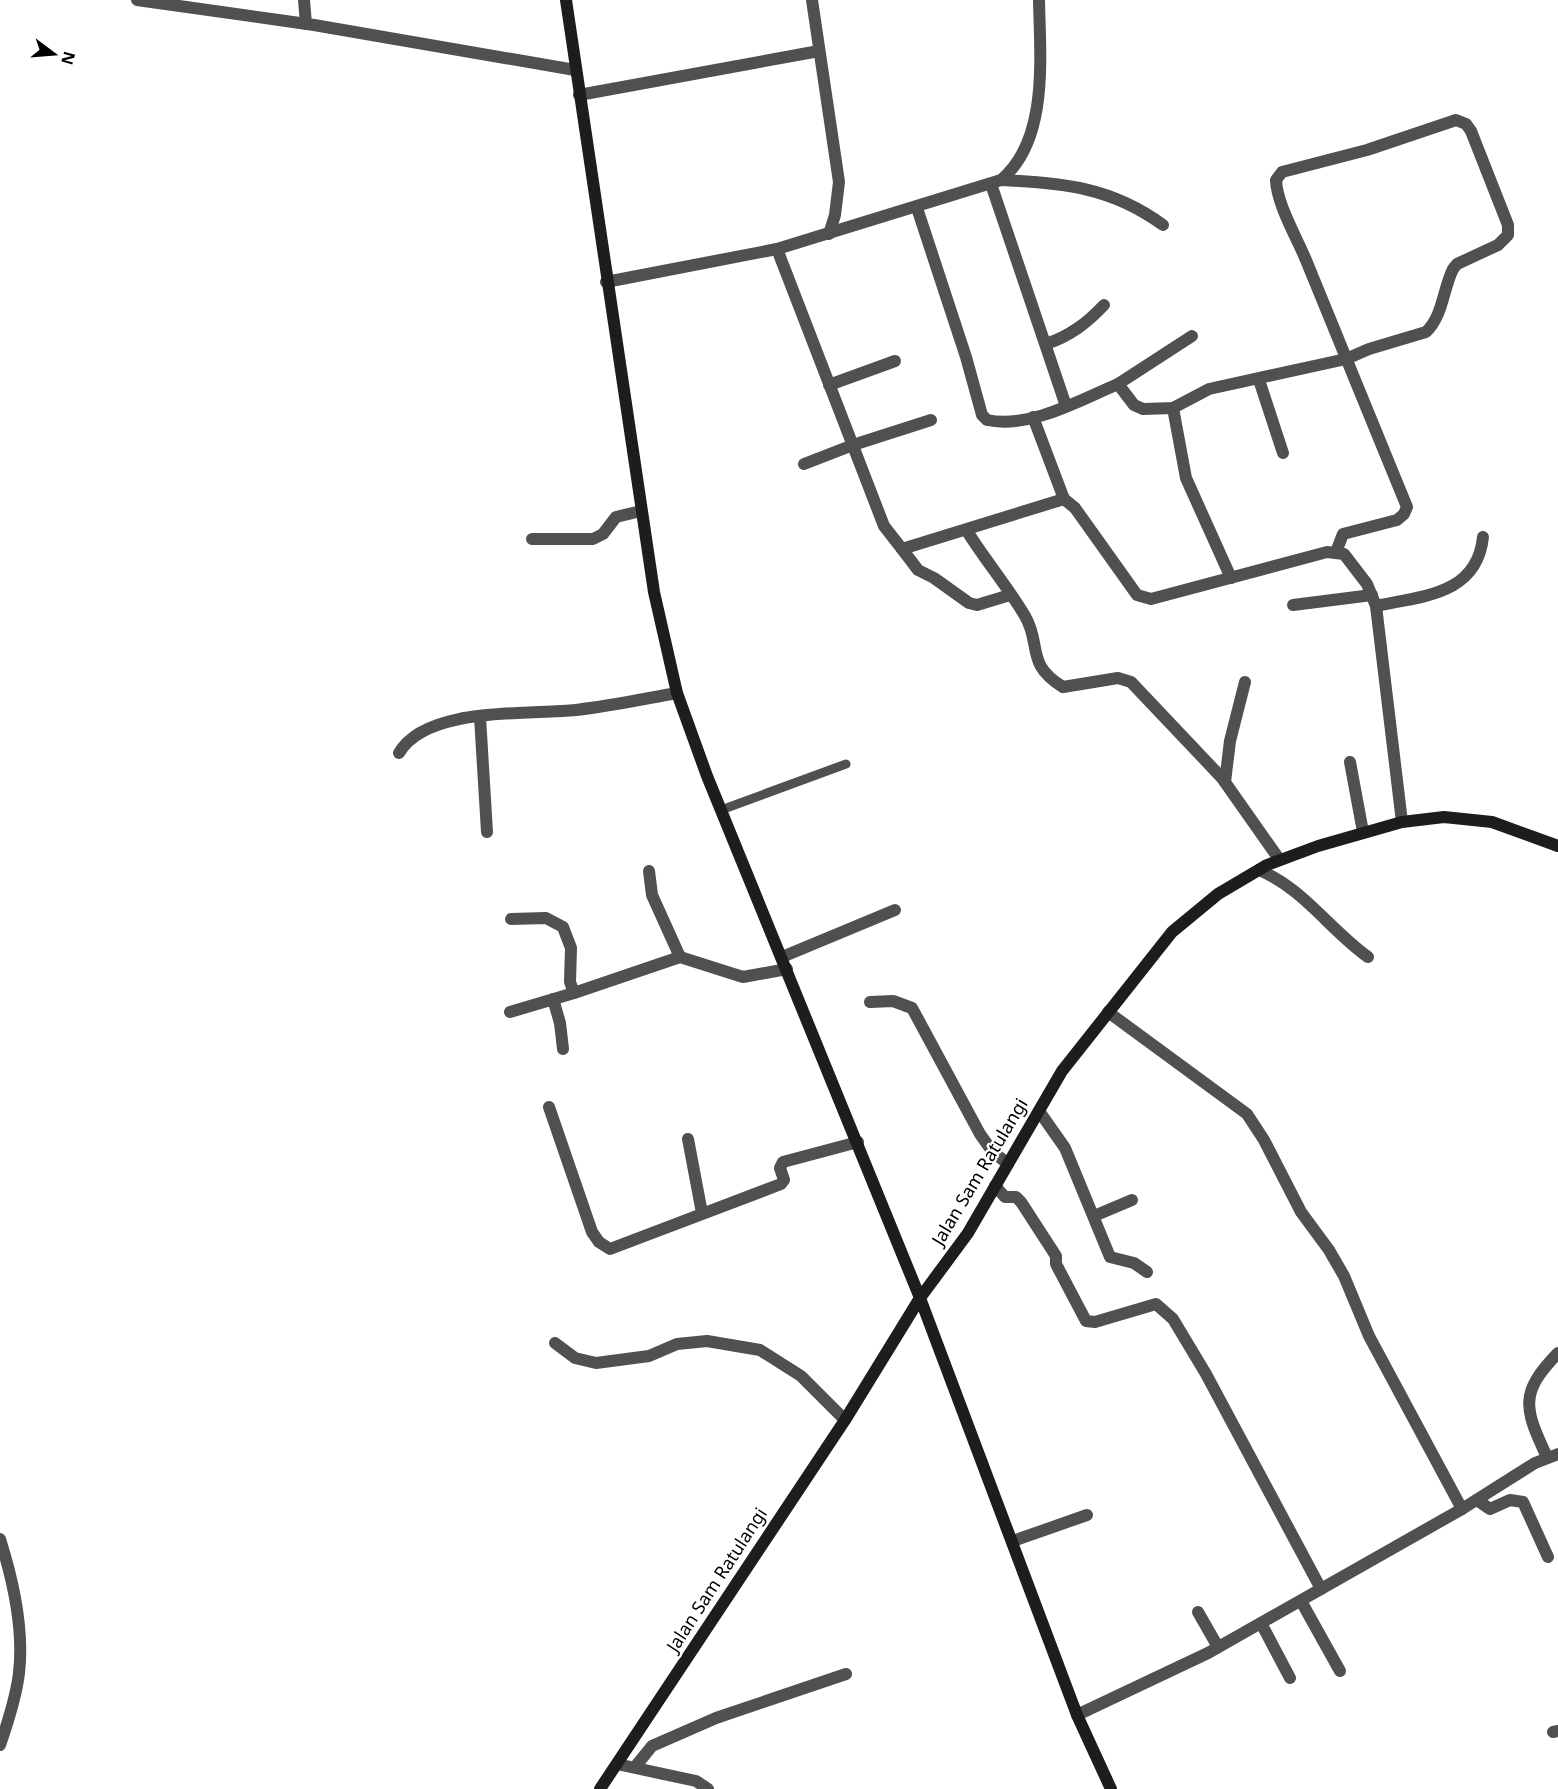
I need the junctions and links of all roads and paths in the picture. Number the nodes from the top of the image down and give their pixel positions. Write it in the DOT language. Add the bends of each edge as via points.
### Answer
graph roads {
  1 [pos="137,0"];
  2 [pos="304,0"];
  3 [pos="566,0"];
  4 [pos="812,0"];
  5 [pos="1039,0"];
  6 [pos="306,24"];
  7 [pos="819,51"];
  8 [pos="575,70"];
  9 [pos="579,95"];
  10 [pos="996,182"];
  11 [pos="917,208"];
  12 [pos="1163,225"];
  13 [pos="829,234"];
  14 [pos="777,249"];
  15 [pos="606,282"];
  16 [pos="1104,304"];
  17 [pos="1192,336"];
  18 [pos="1046,344"];
  19 [pos="1346,359"];
  20 [pos="895,361"];
  21 [pos="1259,380"];
  22 [pos="1118,384"];
  23 [pos="830,385"];
  24 [pos="1066,406"];
  25 [pos="1173,408"];
  26 [pos="1033,417"];
  27 [pos="931,420"];
  28 [pos="853,445"];
  29 [pos="1283,453"];
  30 [pos="804,465"];
  31 [pos="1064,499"];
  32 [pos="641,511"];
  33 [pos="967,531"];
  34 [pos="1482,537"];
  35 [pos="532,539"];
  36 [pos="902,549"];
  37 [pos="1336,552"];
  38 [pos="1231,578"];
  39 [pos="1010,595"];
  40 [pos="1374,600"];
  41 [pos="1293,604"];
  42 [pos="1245,682"];
  43 [pos="677,693"];
  44 [pos="480,717"];
  45 [pos="399,753"];
  46 [pos="1350,762"];
  47 [pos="846,764"];
  48 [pos="1225,782"];
  49 [pos="721,810"];
  50 [pos="1402,822"];
  51 [pos="487,832"];
  52 [pos="1363,832"];
  53 [pos="1558,846"];
  54 [pos="1279,859"];
  55 [pos="1259,870"];
  56 [pos="649,871"];
  57 [pos="895,910"];
  58 [pos="511,919"];
  59 [pos="680,957"];
  60 [pos="1368,957"];
  61 [pos="785,963"];
  62 [pos="574,993"];
  63 [pos="554,999"];
  64 [pos="870,1002"];
  65 [pos="510,1012"];
  66 [pos="1108,1012"];
  67 [pos="562,1049"];
  68 [pos="549,1107"];
  69 [pos="1039,1111"];
  70 [pos="688,1139"];
  71 [pos="858,1142"];
  72 [pos="1008,1164"];
  73 [pos="995,1186"];
  74 [pos="1132,1200"];
  75 [pos="702,1213"];
  76 [pos="1094,1216"];
  77 [pos="1147,1272"];
  78 [pos="921,1298"];
  79 [pos="555,1343"];
  80 [pos="1558,1353"];
  81 [pos="845,1420"];
  82 [pos="1552,1455"];
  83 [pos="1477,1500"];
  84 [pos="1462,1509"];
  85 [pos="1086,1515"];
  86 [pos="0,1539"];
  87 [pos="1013,1540"];
  88 [pos="1548,1557"];
  89 [pos="1321,1589"];
  90 [pos="1300,1601"];
  91 [pos="1198,1612"];
  92 [pos="1261,1623"];
  93 [pos="1218,1647"];
  94 [pos="1340,1671"];
  95 [pos="846,1674"];
  96 [pos="1290,1678"];
  97 [pos="1077,1715"];
  98 [pos="0,1745"];
  99 [pos="617,1764"];
  100 [pos="635,1767"];
  101 [pos="600,1789"];
  102 [pos="708,1789"];
  103 [pos="1111,1789"];
  1 -- 6 [label="street"];
  2 -- 6 [label="street"];
  3 -- 8 [label="main road"];
  4 -- 7 [label="street"];
  5 -- 10 [label="street" via="1040,85 1027,150 1016,168"];
  6 -- 8 [label="street"];
  7 -- 9 [label="street"];
  7 -- 13 [label="street" via="839,182"];
  8 -- 9 [label="main road"];
  9 -- 15 [label="main road"];
  10 -- 11 [label="street"];
  10 -- 12 [label="street" via="1074,185 1142,209"];
  10 -- 18 [label="street"];
  11 -- 13 [label="street"];
  11 -- 26 [label="street" via="982,415 993,422"];
  13 -- 14 [label="street"];
  14 -- 15 [label="street"];
  14 -- 23 [label="street"];
  15 -- 32 [label="main road"];
  16 -- 18 [label="street" via="1088,322"];
  17 -- 22 [label="street"];
  18 -- 24 [label="street"];
  19 -- 19 [label="street" via="1276,180 1282,172 1461,121 1472,131 1508,225 1508,235 1498,245 1457,264 1439,313 1426,332"];
  19 -- 21 [label="street"];
  19 -- 37 [label="street" via="1406,511 1397,520 1343,534"];
  20 -- 23 [label="street"];
  21 -- 25 [label="street" via="1209,389"];
  21 -- 29 [label="street"];
  22 -- 24 [label="street"];
  22 -- 25 [label="street" via="1134,405 1143,409"];
  23 -- 28 [label="street"];
  24 -- 26 [label="street"];
  25 -- 38 [label="street" via="1186,478"];
  26 -- 31 [label="street"];
  27 -- 28 [label="street"];
  28 -- 30 [label="street"];
  28 -- 36 [label="street" via="884,526"];
  31 -- 33 [label="street"];
  31 -- 38 [label="street" via="1144,599"];
  32 -- 35 [label="street" via="616,517 603,534 593,539"];
  32 -- 43 [label="main road"];
  33 -- 36 [label="street"];
  33 -- 39 [label="street"];
  34 -- 40 [label="street" via="1476,564 1446,591"];
  36 -- 39 [label="street" via="918,570 969,603 977,605"];
  37 -- 38 [label="street"];
  37 -- 40 [label="street" via="1353,563"];
  39 -- 48 [label="street" via="1027,618 1037,660 1045,674 1063,687 1118,678 1131,682"];
  40 -- 41 [label="street"];
  40 -- 50 [label="street"];
  42 -- 48 [label="street" via="1230,741"];
  43 -- 44 [label="street" via="575,710"];
  43 -- 49 [label="main road"];
  44 -- 45 [label="street" via="421,730 407,740"];
  44 -- 51 [label="street"];
  46 -- 52 [label="street"];
  47 -- 49 [label="lane"];
  48 -- 54 [label="street"];
  49 -- 61 [label="main road"];
  50 -- 52 [label="main road, Jalan Sam Ratulangi"];
  50 -- 53 [label="main road, Jalan Sam Ratulangi" via="1444,817 1492,822"];
  52 -- 54 [label="main road, Jalan Sam Ratulangi"];
  54 -- 55 [label="main road, Jalan Sam Ratulangi"];
  55 -- 60 [label="street" via="1290,888"];
  55 -- 66 [label="main road, Jalan Sam Ratulangi" via="1218,894 1172,932"];
  56 -- 59 [label="street" via="652,895"];
  57 -- 61 [label="street"];
  58 -- 62 [label="street" via="546,918 563,927 571,948 570,982"];
  59 -- 61 [label="street" via="743,978"];
  59 -- 62 [label="street"];
  61 -- 71 [label="main road"];
  62 -- 63 [label="street"];
  63 -- 65 [label="street"];
  63 -- 67 [label="street"];
  64 -- 72 [label="street" via="893,1001 912,1008 980,1134"];
  66 -- 69 [label="main road, Jalan Sam Ratulangi" via="1062,1071"];
  66 -- 84 [label="street" via="1247,1114 1300,1212 1339,1268 1369,1336"];
  68 -- 75 [label="street" via="592,1232 605,1247 615,1249"];
  69 -- 72 [label="main road, Jalan Sam Ratulangi"];
  69 -- 76 [label="street" via="1065,1148"];
  70 -- 75 [label="street"];
  71 -- 75 [label="street" via="783,1162 781,1184"];
  71 -- 78 [label="main road"];
  72 -- 73 [label="main road, Jalan Sam Ratulangi"];
  73 -- 78 [label="main road, Jalan Sam Ratulangi" via="968,1233"];
  73 -- 89 [label="street" via="1005,1197 1016,1197 1021,1202 1056,1256 1056,1264 1086,1321 1095,1322 1156,1304 1173,1319"];
  74 -- 76 [label="street"];
  76 -- 77 [label="street" via="1110,1257 1134,1263"];
  78 -- 81 [label="main road, Jalan Sam Ratulangi"];
  78 -- 87 [label="main road"];
  79 -- 81 [label="street" via="575,1358 596,1363 649,1356 677,1344 707,1341 760,1350 801,1376"];
  80 -- 82 [label="street" via="1539,1372 1529,1395 1534,1429"];
  81 -- 99 [label="main road, Jalan Sam Ratulangi"];
  82 -- 83 [label="street"];
  83 -- 84 [label="street"];
  83 -- 88 [label="street" via="1490,1509 1510,1500 1523,1502"];
  84 -- 89 [label="street"];
  85 -- 87 [label="street"];
  86 -- 98 [label="street" via="18,1624 20,1671"];
  87 -- 97 [label="main road"];
  89 -- 90 [label="street"];
  90 -- 92 [label="street"];
  90 -- 94 [label="street"];
  91 -- 93 [label="street"];
  92 -- 93 [label="street"];
  92 -- 96 [label="street"];
  93 -- 97 [label="street"];
  95 -- 100 [label="street" via="716,1718 652,1746"];
  97 -- 103 [label="main road"];
  99 -- 100 [label="street"];
  99 -- 101 [label="main road, Jalan Sam Ratulangi"];
  100 -- 102 [label="street" via="696,1780"];
}
